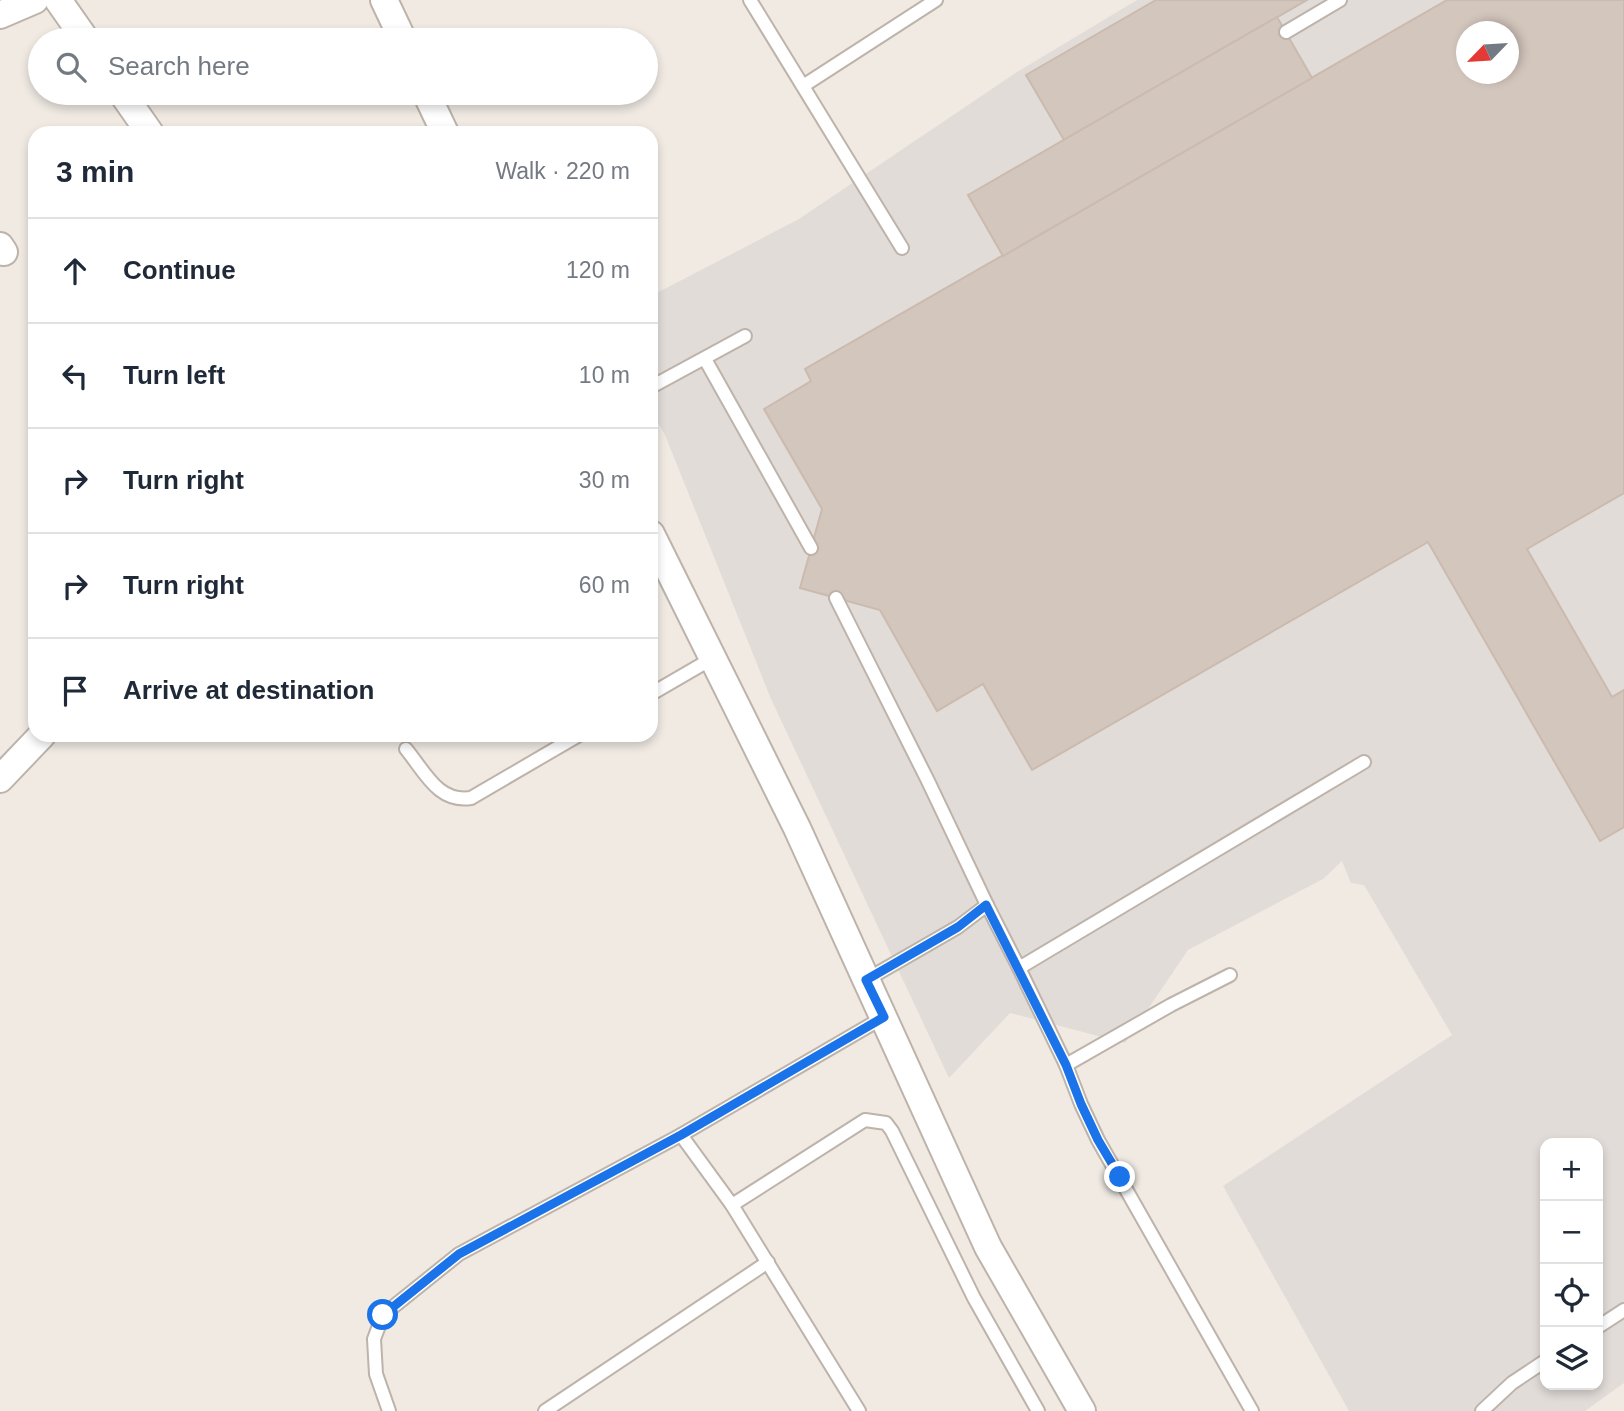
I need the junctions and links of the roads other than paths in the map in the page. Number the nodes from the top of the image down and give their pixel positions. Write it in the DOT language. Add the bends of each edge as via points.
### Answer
graph roads {
  1 [pos="35,0"];
  2 [pos="58,0"];
  3 [pos="384,0"];
  4 [pos="750,0"];
  5 [pos="936,0"];
  6 [pos="1340,0"];
  7 [pos="0,15"];
  8 [pos="78,28"];
  9 [pos="397,28"];
  10 [pos="1286,32"];
  11 [pos="803,86"];
  12 [pos="130,105"];
  13 [pos="432,105"];
  14 [pos="145,126"];
  15 [pos="442,126"];
  16 [pos="902,248"];
  17 [pos="745,336"];
  18 [pos="705,359"];
  19 [pos="658,383"];
  20 [pos="658,548"];
  21 [pos="811,548"];
  22 [pos="836,598"];
  23 [pos="713,658"];
  24 [pos="658,690"];
  25 [pos="35,742"];
  26 [pos="567,742"];
  27 [pos="406,749"];
  28 [pos="1364,762"];
  29 [pos="0,779"];
  30 [pos="986,905"];
  31 [pos="1020,968"];
  32 [pos="1230,975"];
  33 [pos="866,980"];
  34 [pos="884,1017"];
  35 [pos="1066,1065"];
  36 [pos="681,1135"];
  37 [pos="732,1205"];
  38 [pos="768,1262"];
  39 [pos="1624,1310"];
  40 [pos="1603,1324"];
  41 [pos="1540,1364"];
  42 [pos="390,1411"];
  43 [pos="545,1411"];
  44 [pos="859,1411"];
  45 [pos="1038,1411"];
  46 [pos="1082,1411"];
  47 [pos="1252,1411"];
  48 [pos="1482,1411"];
  1 -- 7 [label="street"];
  2 -- 8 [label="street"];
  3 -- 9 [label="street"];
  4 -- 11 [label="lane"];
  5 -- 11 [label="lane"];
  6 -- 10 [label="lane"];
  11 -- 16 [label="lane"];
  12 -- 14 [label="street"];
  13 -- 15 [label="street"];
  17 -- 18 [label="lane"];
  18 -- 19 [label="lane"];
  18 -- 21 [label="lane"];
  20 -- 23 [label="street"];
  22 -- 30 [label="lane"];
  23 -- 24 [label="lane"];
  23 -- 33 [label="street"];
  25 -- 29 [label="street"];
  26 -- 27 [label="lane" via="471,798 456,800 438,790"];
  28 -- 31 [label="lane"];
  30 -- 31 [label="lane"];
  30 -- 33 [label="lane" via="958,927"];
  31 -- 35 [label="lane"];
  32 -- 35 [label="lane"];
  33 -- 34 [label="street"];
  34 -- 36 [label="lane"];
  34 -- 46 [label="street" via="988,1247"];
  35 -- 47 [label="lane" via="1098,1140"];
  36 -- 37 [label="lane"];
  36 -- 42 [label="lane" via="459,1254 383,1315 374,1339 376,1374"];
  37 -- 38 [label="lane"];
  37 -- 45 [label="lane" via="864,1120 886,1122 974,1298"];
  38 -- 43 [label="lane"];
  38 -- 44 [label="lane"];
  39 -- 40 [label="lane"];
  41 -- 48 [label="lane"];
}
